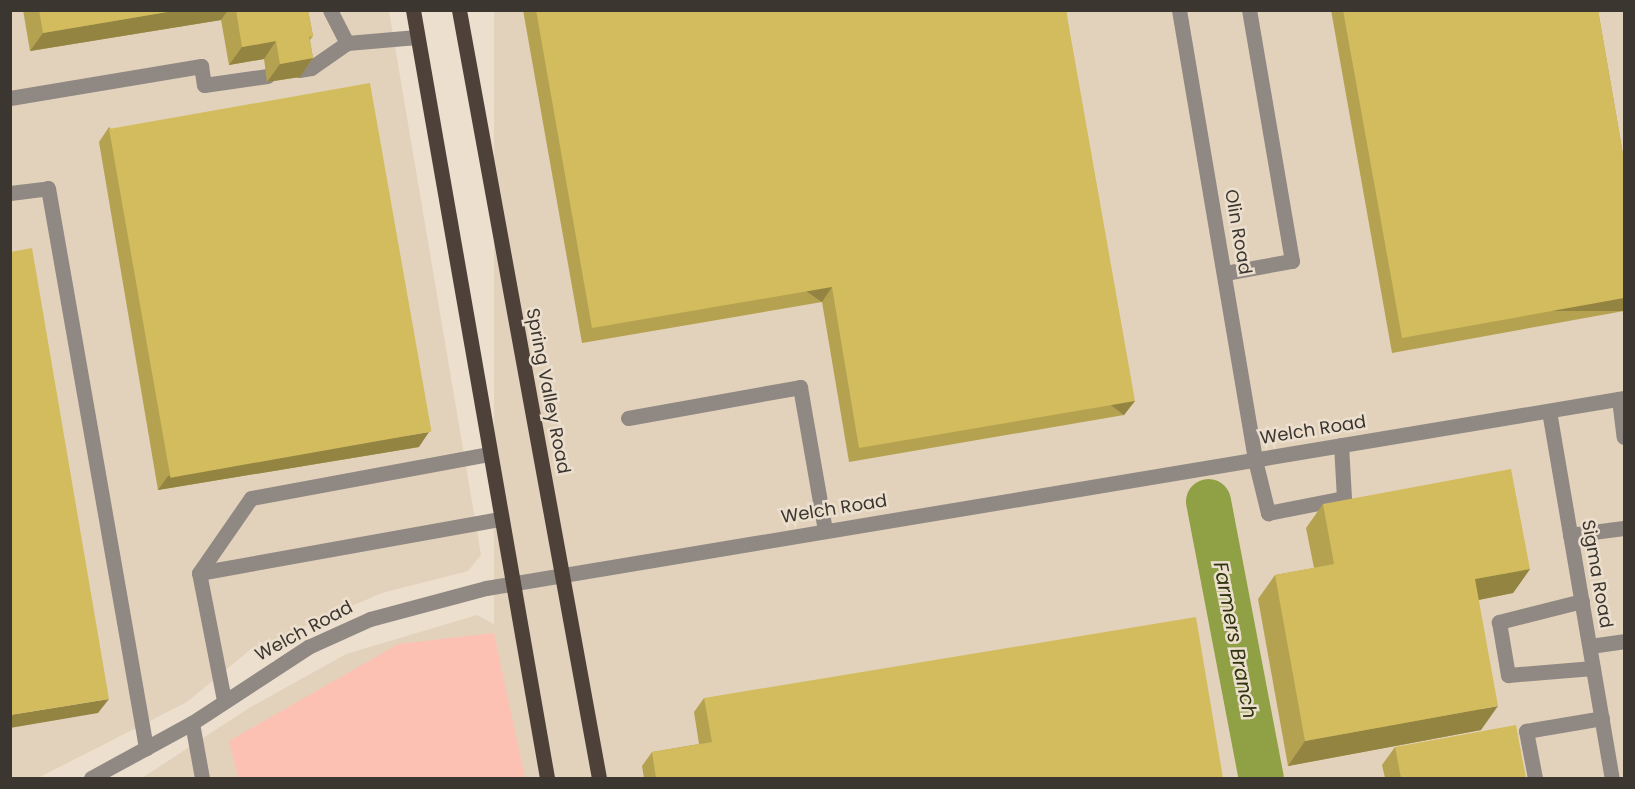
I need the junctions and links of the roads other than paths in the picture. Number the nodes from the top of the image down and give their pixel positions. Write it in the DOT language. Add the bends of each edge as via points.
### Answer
graph roads {
  1 [pos="330,10"];
  2 [pos="413,10"];
  3 [pos="459,10"];
  4 [pos="1179,10"];
  5 [pos="1249,10"];
  6 [pos="417,37"];
  7 [pos="347,43"];
  8 [pos="299,70"];
  9 [pos="267,76"];
  10 [pos="10,98"];
  11 [pos="10,193"];
  12 [pos="1225,273"];
  13 [pos="1622,398"];
  14 [pos="1549,411"];
  15 [pos="628,418"];
  16 [pos="1624,437"];
  17 [pos="1341,446"];
  18 [pos="488,454"];
  19 [pos="1255,459"];
  20 [pos="500,519"];
  21 [pos="1624,528"];
  22 [pos="825,530"];
  23 [pos="1570,535"];
  24 [pos="199,573"];
  25 [pos="562,573"];
  26 [pos="511,582"];
  27 [pos="1582,601"];
  28 [pos="1624,641"];
  29 [pos="1590,646"];
  30 [pos="1593,668"];
  31 [pos="224,700"];
  32 [pos="1602,718"];
  33 [pos="192,723"];
  34 [pos="146,748"];
  35 [pos="91,778"];
  36 [pos="202,778"];
  37 [pos="547,778"];
  38 [pos="599,778"];
  39 [pos="1535,778"];
  40 [pos="1612,778"];
  1 -- 7 [label="street"];
  2 -- 6 [label="main road"];
  3 -- 25 [label="main road, Spring Valley Road"];
  4 -- 12 [label="street, Olin Road"];
  5 -- 12 [label="street" via="1292,261"];
  6 -- 7 [label="street"];
  6 -- 18 [label="main road"];
  7 -- 8 [label="street" via="311,68"];
  9 -- 10 [label="street" via="204,85 201,66"];
  11 -- 34 [label="street" via="48,188"];
  12 -- 19 [label="street, Olin Road"];
  13 -- 14 [label="street, Welch Road"];
  13 -- 16 [label="street"];
  14 -- 17 [label="street, Welch Road"];
  14 -- 23 [label="street, Sigma Road"];
  15 -- 22 [label="street" via="800,387"];
  17 -- 19 [label="street, Welch Road"];
  17 -- 19 [label="street, Olin Road" via="1344,498 1268,513"];
  18 -- 20 [label="main road"];
  18 -- 24 [label="street" via="251,498"];
  19 -- 22 [label="street, Welch Road"];
  20 -- 24 [label="street"];
  20 -- 26 [label="main road"];
  21 -- 23 [label="street"];
  22 -- 25 [label="street, Welch Road"];
  23 -- 27 [label="street, Sigma Road"];
  24 -- 31 [label="street"];
  25 -- 26 [label="street, Welch Road"];
  25 -- 38 [label="main road, Spring Valley Road"];
  26 -- 31 [label="street, Welch Road" via="370,619 308,647"];
  26 -- 37 [label="main road"];
  27 -- 29 [label="street, Sigma Road"];
  27 -- 30 [label="street" via="1499,622 1508,675"];
  28 -- 29 [label="street"];
  29 -- 30 [label="street, Sigma Road"];
  30 -- 32 [label="street, Sigma Road"];
  31 -- 33 [label="street, Welch Road"];
  32 -- 39 [label="street" via="1527,731"];
  32 -- 40 [label="street, Sigma Road"];
  33 -- 34 [label="street, Welch Road"];
  33 -- 36 [label="street"];
  34 -- 35 [label="street, Welch Road"];
}
